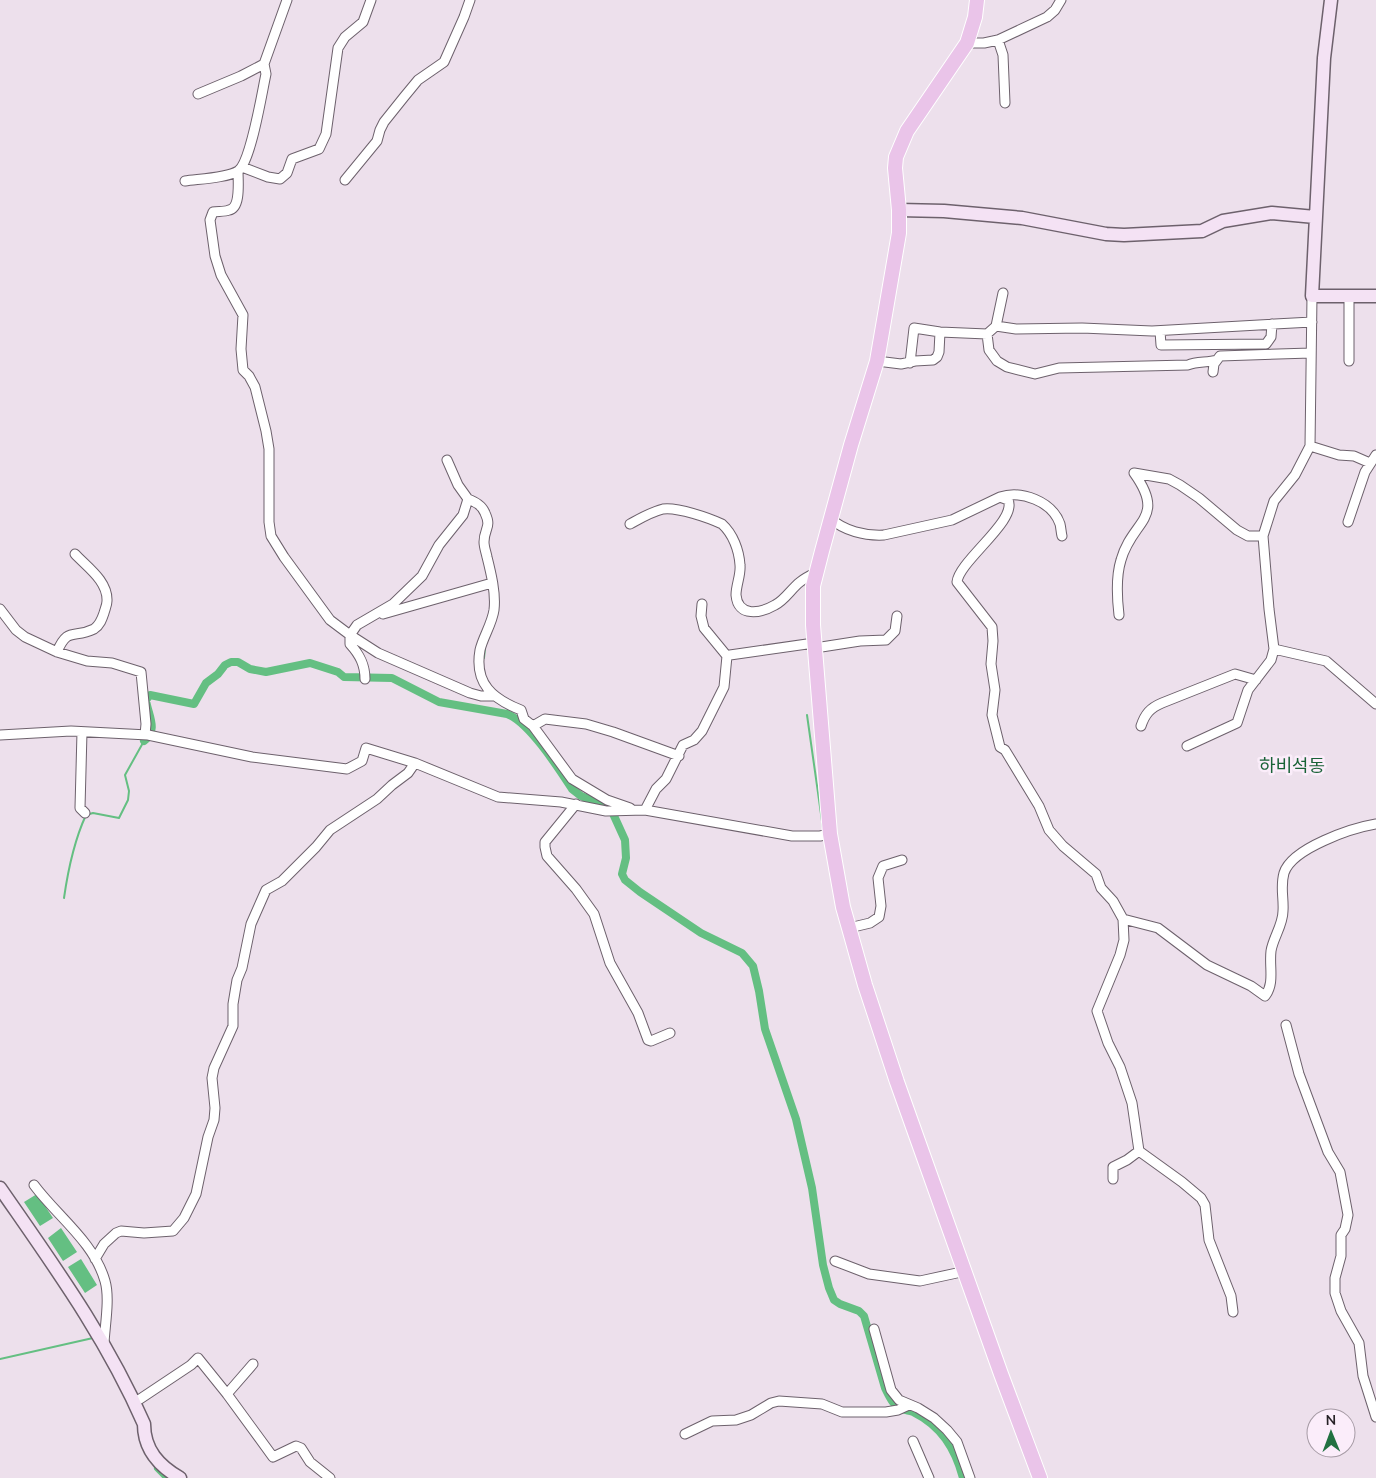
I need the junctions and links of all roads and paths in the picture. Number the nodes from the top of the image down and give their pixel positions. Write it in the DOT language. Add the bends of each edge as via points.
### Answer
graph roads {
  1 [pos="287,0"];
  2 [pos="371,0"];
  3 [pos="470,0"];
  4 [pos="977,0"];
  5 [pos="1061,0"];
  6 [pos="1331,0"];
  7 [pos="998,40"];
  8 [pos="967,43"];
  9 [pos="264,64"];
  10 [pos="198,94"];
  11 [pos="1005,103"];
  12 [pos="240,169"];
  13 [pos="345,180"];
  14 [pos="185,181"];
  15 [pos="900,210"];
  16 [pos="1315,217"];
  17 [pos="1003,293"];
  18 [pos="1312,296"];
  19 [pos="1349,296"];
  20 [pos="1376,296"];
  21 [pos="1312,322"];
  22 [pos="1272,324"];
  23 [pos="996,326"];
  24 [pos="1219,327"];
  25 [pos="1160,331"];
  26 [pos="940,332"];
  27 [pos="986,334"];
  28 [pos="1219,345"];
  29 [pos="1311,354"];
  30 [pos="1217,360"];
  31 [pos="877,361"];
  32 [pos="1349,361"];
  33 [pos="910,363"];
  34 [pos="1213,372"];
  35 [pos="1310,446"];
  36 [pos="1376,455"];
  37 [pos="447,460"];
  38 [pos="1370,463"];
  39 [pos="1000,498"];
  40 [pos="468,499"];
  41 [pos="830,518"];
  42 [pos="1348,522"];
  43 [pos="630,524"];
  44 [pos="1062,536"];
  45 [pos="1263,536"];
  46 [pos="75,554"];
  47 [pos="817,572"];
  48 [pos="492,583"];
  49 [pos="702,604"];
  50 [pos="0,609"];
  51 [pos="1119,615"];
  52 [pos="897,616"];
  53 [pos="370,617"];
  54 [pos="350,635"];
  55 [pos="814,646"];
  56 [pos="1274,649"];
  57 [pos="57,652"];
  58 [pos="727,656"];
  59 [pos="365,676"];
  60 [pos="1256,680"];
  61 [pos="494,696"];
  62 [pos="1376,704"];
  63 [pos="532,726"];
  64 [pos="1141,726"];
  65 [pos="82,732"];
  66 [pos="0,735"];
  67 [pos="148,735"];
  68 [pos="1187,746"];
  69 [pos="679,756"];
  70 [pos="415,763"];
  71 [pos="576,804"];
  72 [pos="640,810"];
  73 [pos="85,813"];
  74 [pos="1376,824"];
  75 [pos="830,834"];
  76 [pos="902,860"];
  77 [pos="1123,919"];
  78 [pos="849,928"];
  79 [pos="1286,1025"];
  80 [pos="670,1033"];
  81 [pos="1139,1150"];
  82 [pos="1113,1179"];
  83 [pos="34,1184"];
  84 [pos="0,1188"];
  85 [pos="95,1259"];
  86 [pos="835,1261"];
  87 [pos="966,1271"];
  88 [pos="1233,1312"];
  89 [pos="874,1329"];
  90 [pos="104,1344"];
  91 [pos="253,1364"];
  92 [pos="227,1394"];
  93 [pos="134,1401"];
  94 [pos="904,1407"];
  95 [pos="1376,1417"];
  96 [pos="685,1434"];
  97 [pos="913,1441"];
  98 [pos="180,1478"];
  99 [pos="330,1478"];
  100 [pos="929,1478"];
  101 [pos="970,1478"];
  102 [pos="1040,1478"];
  1 -- 9 [label="street"];
  2 -- 12 [label="street" via="363,22 338,48 326,134 319,149 292,159 287,173 280,179"];
  3 -- 13 [label="street" via="444,62 418,80 384,122 378,141"];
  4 -- 8 [label="main road"];
  5 -- 7 [label="street" via="1047,17"];
  6 -- 16 [label="street" via="1324,58"];
  7 -- 8 [label="street" via="984,44"];
  7 -- 11 [label="street" via="1003,55"];
  8 -- 15 [label="main road" via="898,149 895,168"];
  9 -- 10 [label="street"];
  9 -- 12 [label="street" via="266,74 252,143"];
  12 -- 14 [label="street" via="226,175"];
  12 -- 54 [label="street" via="235,207 212,212 211,235 221,275 243,315 243,370 255,387 269,449 271,536 330,620"];
  15 -- 16 [label="street" via="1022,218 1124,235 1202,231 1223,221 1272,213"];
  15 -- 31 [label="main road"];
  16 -- 18 [label="street"];
  17 -- 23 [label="street"];
  18 -- 19 [label="street"];
  18 -- 21 [label="street"];
  19 -- 20 [label="street"];
  19 -- 32 [label="street"];
  21 -- 22 [label="street"];
  21 -- 29 [label="street"];
  22 -- 24 [label="street"];
  22 -- 28 [label="street" via="1271,337 1266,344"];
  23 -- 25 [label="street"];
  23 -- 27 [label="street"];
  24 -- 25 [label="street"];
  24 -- 28 [label="street"];
  25 -- 28 [label="street" via="1161,346"];
  26 -- 27 [label="street"];
  26 -- 33 [label="street" via="937,357"];
  26 -- 33 [label="street" via="914,328"];
  27 -- 30 [label="street" via="989,350 997,362 1035,374 1059,368 1188,365"];
  29 -- 30 [label="street" via="1220,356"];
  29 -- 35 [label="street"];
  30 -- 34 [label="street"];
  31 -- 33 [label="street"];
  31 -- 41 [label="main road"];
  35 -- 38 [label="street"];
  35 -- 45 [label="street" via="1295,475 1274,501"];
  36 -- 38 [label="street"];
  37 -- 40 [label="street"];
  38 -- 42 [label="street"];
  39 -- 41 [label="street" via="952,520 884,535 855,532"];
  39 -- 44 [label="street" via="1018,494 1047,507 1060,523"];
  39 -- 77 [label="street" via="1008,500 1010,509 957,579 992,627 991,664 995,690 992,715 1000,747 1005,750 1039,806 1049,830 1096,874 1101,888 1113,900"];
  40 -- 48 [label="street" via="483,508 489,525 484,540"];
  40 -- 53 [label="street" via="463,515 439,545 422,576 393,604"];
  41 -- 47 [label="main road"];
  43 -- 47 [label="street" via="666,509 722,524 739,556 741,568 736,596 739,605 747,612 756,613 777,604 801,581"];
  45 -- 51 [label="street" via="1248,536 1237,530 1169,479 1134,473 1146,492 1148,508 1120,562"];
  45 -- 56 [label="street"];
  46 -- 57 [label="street" via="94,571 108,600 102,621 94,628 68,635"];
  47 -- 55 [label="main road" via="813,586"];
  48 -- 53 [label="street"];
  48 -- 61 [label="street" via="494,612 480,651 480,660 481,677 486,689"];
  49 -- 58 [label="street" via="704,628"];
  50 -- 57 [label="street" via="25,638"];
  52 -- 55 [label="street" via="895,631 886,640"];
  53 -- 54 [label="street" via="357,625"];
  54 -- 59 [label="street" via="350,644 359,654"];
  54 -- 61 [label="street" via="378,653 470,694"];
  55 -- 58 [label="street"];
  55 -- 75 [label="main road"];
  56 -- 60 [label="street" via="1271,660"];
  56 -- 62 [label="street" via="1326,662"];
  57 -- 67 [label="street" via="141,672"];
  58 -- 69 [label="street" via="724,686 717,703 702,731 683,745"];
  60 -- 64 [label="street" via="1235,674 1162,703 1144,716"];
  60 -- 68 [label="street" via="1244,699 1237,723"];
  61 -- 63 [label="street" via="520,710"];
  63 -- 69 [label="street" via="545,719 586,724"];
  63 -- 72 [label="street" via="572,779 607,800"];
  65 -- 66 [label="street"];
  65 -- 67 [label="street"];
  65 -- 73 [label="street" via="80,808"];
  67 -- 70 [label="street" via="252,757 347,769 362,761 366,748"];
  69 -- 72 [label="street" via="666,779"];
  70 -- 71 [label="street" via="498,797"];
  70 -- 85 [label="street" via="377,799 330,830 282,881 266,890 251,924 237,980 233,1026 214,1068 214,1120 196,1194 173,1231 121,1231 104,1244"];
  71 -- 72 [label="street" via="606,811"];
  71 -- 80 [label="street" via="548,838 545,846 547,856 594,914 610,962 638,1013 648,1040"];
  72 -- 75 [label="street" via="792,836"];
  74 -- 77 [label="street" via="1362,826 1299,854 1284,872 1283,912 1271,951 1271,978 1265,996 1207,965 1158,928"];
  75 -- 78 [label="main road"];
  76 -- 78 [label="street" via="883,866 878,878 879,917 870,923"];
  77 -- 81 [label="street" via="1124,940 1120,956 1097,1012 1132,1103"];
  78 -- 87 [label="main road" via="894,1073"];
  79 -- 95 [label="street" via="1299,1074 1328,1152 1340,1172 1348,1215 1341,1235 1335,1293 1359,1343 1363,1376"];
  81 -- 82 [label="street" via="1113,1167"];
  81 -- 88 [label="street" via="1201,1198 1209,1240 1231,1296"];
  83 -- 85 [label="street" via="87,1245"];
  84 -- 90 [label="street" via="78,1300"];
  85 -- 90 [label="street" via="107,1293"];
  86 -- 87 [label="street" via="869,1274 920,1280"];
  87 -- 102 [label="main road"];
  89 -- 94 [label="street" via="891,1390"];
  90 -- 93 [label="street"];
  91 -- 92 [label="street"];
  92 -- 93 [label="street" via="198,1358"];
  92 -- 99 [label="street" via="273,1457 296,1446"];
  93 -- 98 [label="street" via="144,1424 150,1452 160,1464"];
  94 -- 96 [label="street" via="842,1412 822,1404 779,1401 751,1415 736,1420 712,1421"];
  94 -- 101 [label="street" via="918,1408 947,1430 957,1442"];
  97 -- 100 [label="street"];
}
